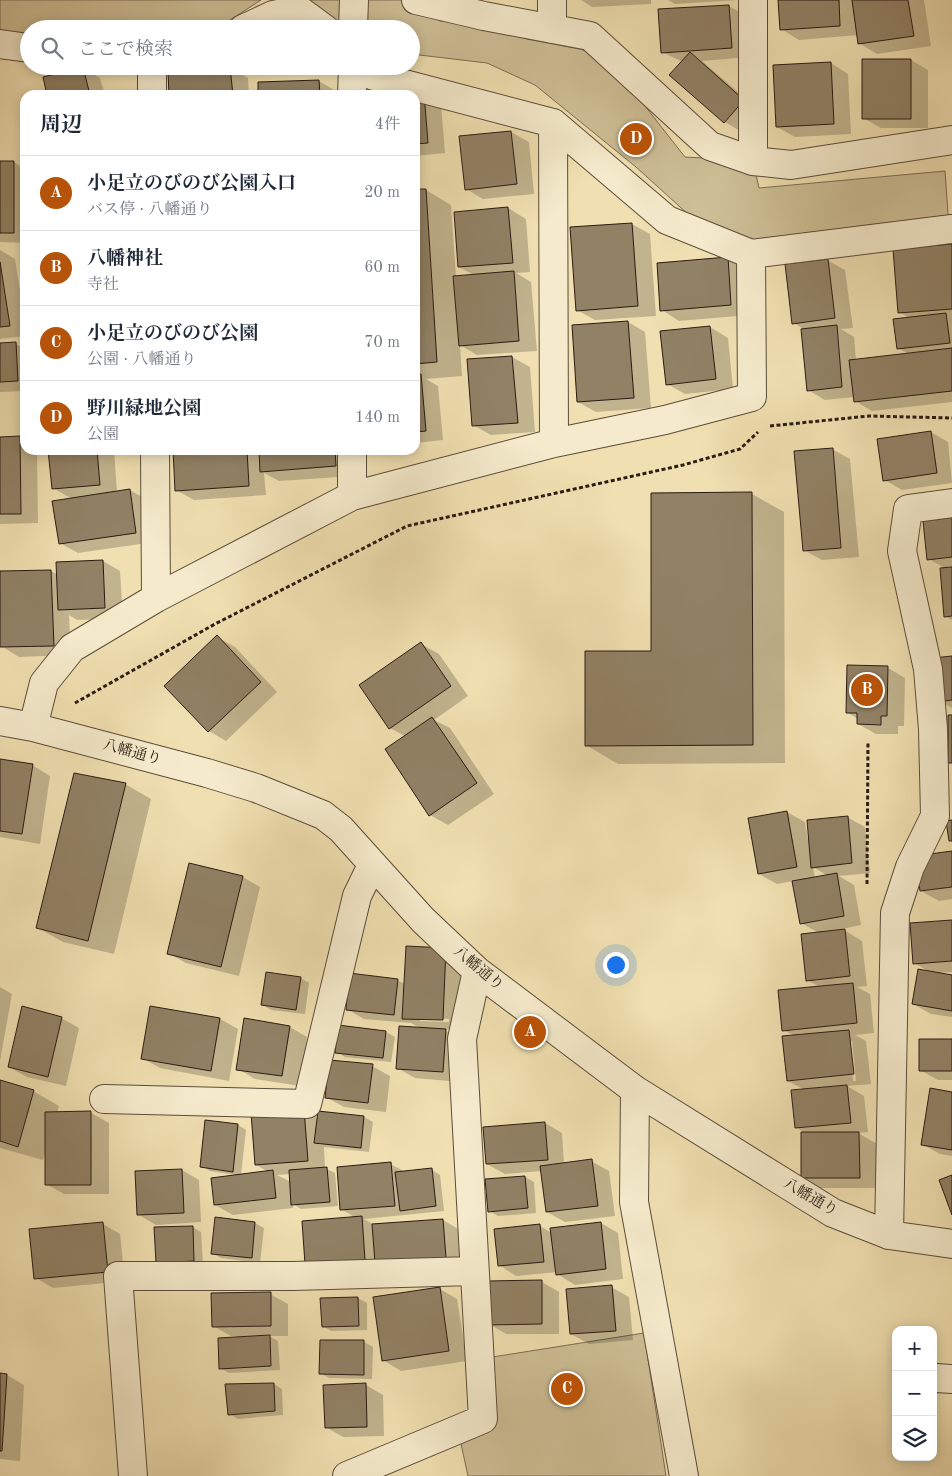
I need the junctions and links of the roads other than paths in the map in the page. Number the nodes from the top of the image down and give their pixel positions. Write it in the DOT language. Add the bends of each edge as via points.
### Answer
graph roads {
  1 [pos="354,0"];
  2 [pos="416,0"];
  3 [pos="552,0"];
  4 [pos="753,0"];
  5 [pos="262,20"];
  6 [pos="313,20"];
  7 [pos="353,20"];
  8 [pos="552,29"];
  9 [pos="0,44"];
  10 [pos="20,47"];
  11 [pos="151,75"];
  12 [pos="352,75"];
  13 [pos="373,75"];
  14 [pos="152,90"];
  15 [pos="352,90"];
  16 [pos="553,123"];
  17 [pos="952,140"];
  18 [pos="753,161"];
  19 [pos="952,229"];
  20 [pos="751,254"];
  21 [pos="554,443"];
  22 [pos="154,455"];
  23 [pos="352,455"];
  24 [pos="352,496"];
  25 [pos="952,503"];
  26 [pos="156,598"];
  27 [pos="0,721"];
  28 [pos="33,727"];
  29 [pos="372,865"];
  30 [pos="477,971"];
  31 [pos="635,1090"];
  32 [pos="104,1099"];
  33 [pos="889,1235"];
  34 [pos="952,1244"];
  35 [pos="474,1271"];
  36 [pos="133,1476"];
  37 [pos="347,1476"];
  38 [pos="684,1476"];
  1 -- 7 [label="street"];
  2 -- 8 [label="street"];
  3 -- 8 [label="street"];
  4 -- 18 [label="street"];
  5 -- 6 [label="street" via="299,10"];
  8 -- 18 [label="street" via="590,36 710,146"];
  9 -- 10 [label="street"];
  11 -- 14 [label="street"];
  12 -- 15 [label="street"];
  13 -- 16 [label="street"];
  16 -- 20 [label="street" via="667,220"];
  16 -- 21 [label="street"];
  17 -- 18 [label="street" via="791,165"];
  19 -- 20 [label="street"];
  20 -- 21 [label="street" via="752,398"];
  21 -- 24 [label="street"];
  22 -- 26 [label="street"];
  23 -- 24 [label="street"];
  24 -- 26 [label="street"];
  25 -- 33 [label="street" via="908,509 902,551 928,669 933,729 934,816 910,867 895,913"];
  26 -- 28 [label="street" via="72,648 44,683"];
  27 -- 28 [label="street, 八幡通り"];
  28 -- 29 [label="street, 八幡通り" via="224,778 300,805 341,829"];
  29 -- 30 [label="street, 八幡通り"];
  29 -- 32 [label="street" via="357,896 307,1104"];
  30 -- 31 [label="street, 八幡通り"];
  30 -- 35 [label="street" via="462,1039"];
  31 -- 33 [label="street, 八幡通り" via="833,1213"];
  31 -- 38 [label="street" via="634,1202"];
  33 -- 34 [label="street, 八幡通り"];
  35 -- 36 [label="street" via="118,1276"];
  35 -- 37 [label="street" via="483,1419"];
}
